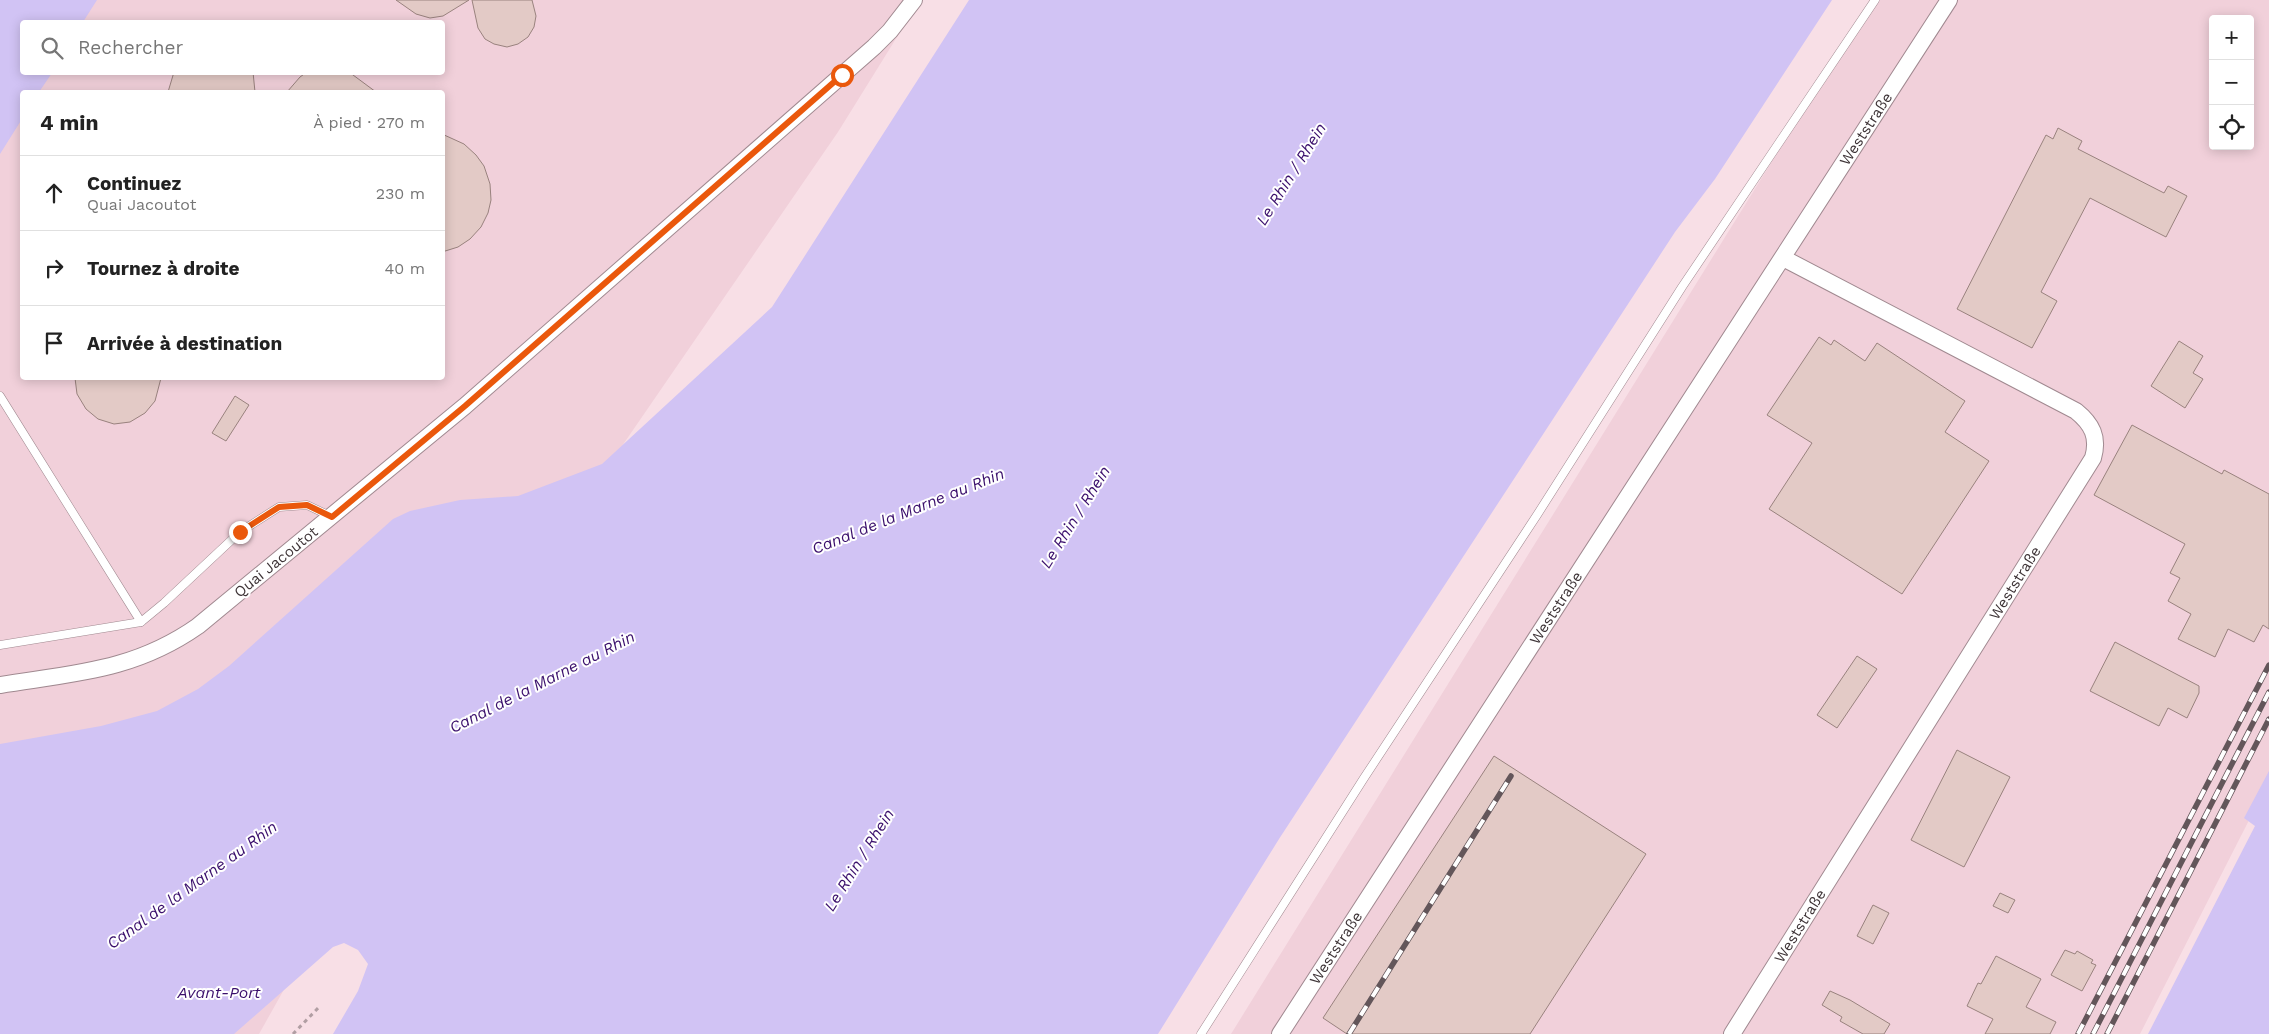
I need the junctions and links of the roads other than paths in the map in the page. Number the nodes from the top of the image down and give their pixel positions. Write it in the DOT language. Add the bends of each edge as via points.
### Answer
graph roads {
  1 [pos="914,0"];
  2 [pos="1875,0"];
  3 [pos="1949,0"];
  4 [pos="1783,258"];
  5 [pos="0,396"];
  6 [pos="332,517"];
  7 [pos="141,622"];
  8 [pos="0,645"];
  9 [pos="0,685"];
  10 [pos="1201,1034"];
  11 [pos="1280,1034"];
  12 [pos="1732,1034"];
  1 -- 6 [label="street, Quai Jacoutot" via="890,31 868,52 465,406"];
  2 -- 10 [label="lane" via="1682,287"];
  3 -- 4 [label="street, Weststraße"];
  4 -- 11 [label="street, Weststraße"];
  4 -- 12 [label="street, Weststraße" via="1907,316 2076,411 2088,421 2097,442 2093,458"];
  5 -- 7 [label="lane"];
  6 -- 7 [label="lane" via="307,505 279,507 240,532"];
  6 -- 9 [label="street, Quai Jacoutot" via="198,626 161,649 96,670"];
  7 -- 8 [label="lane"];
}
